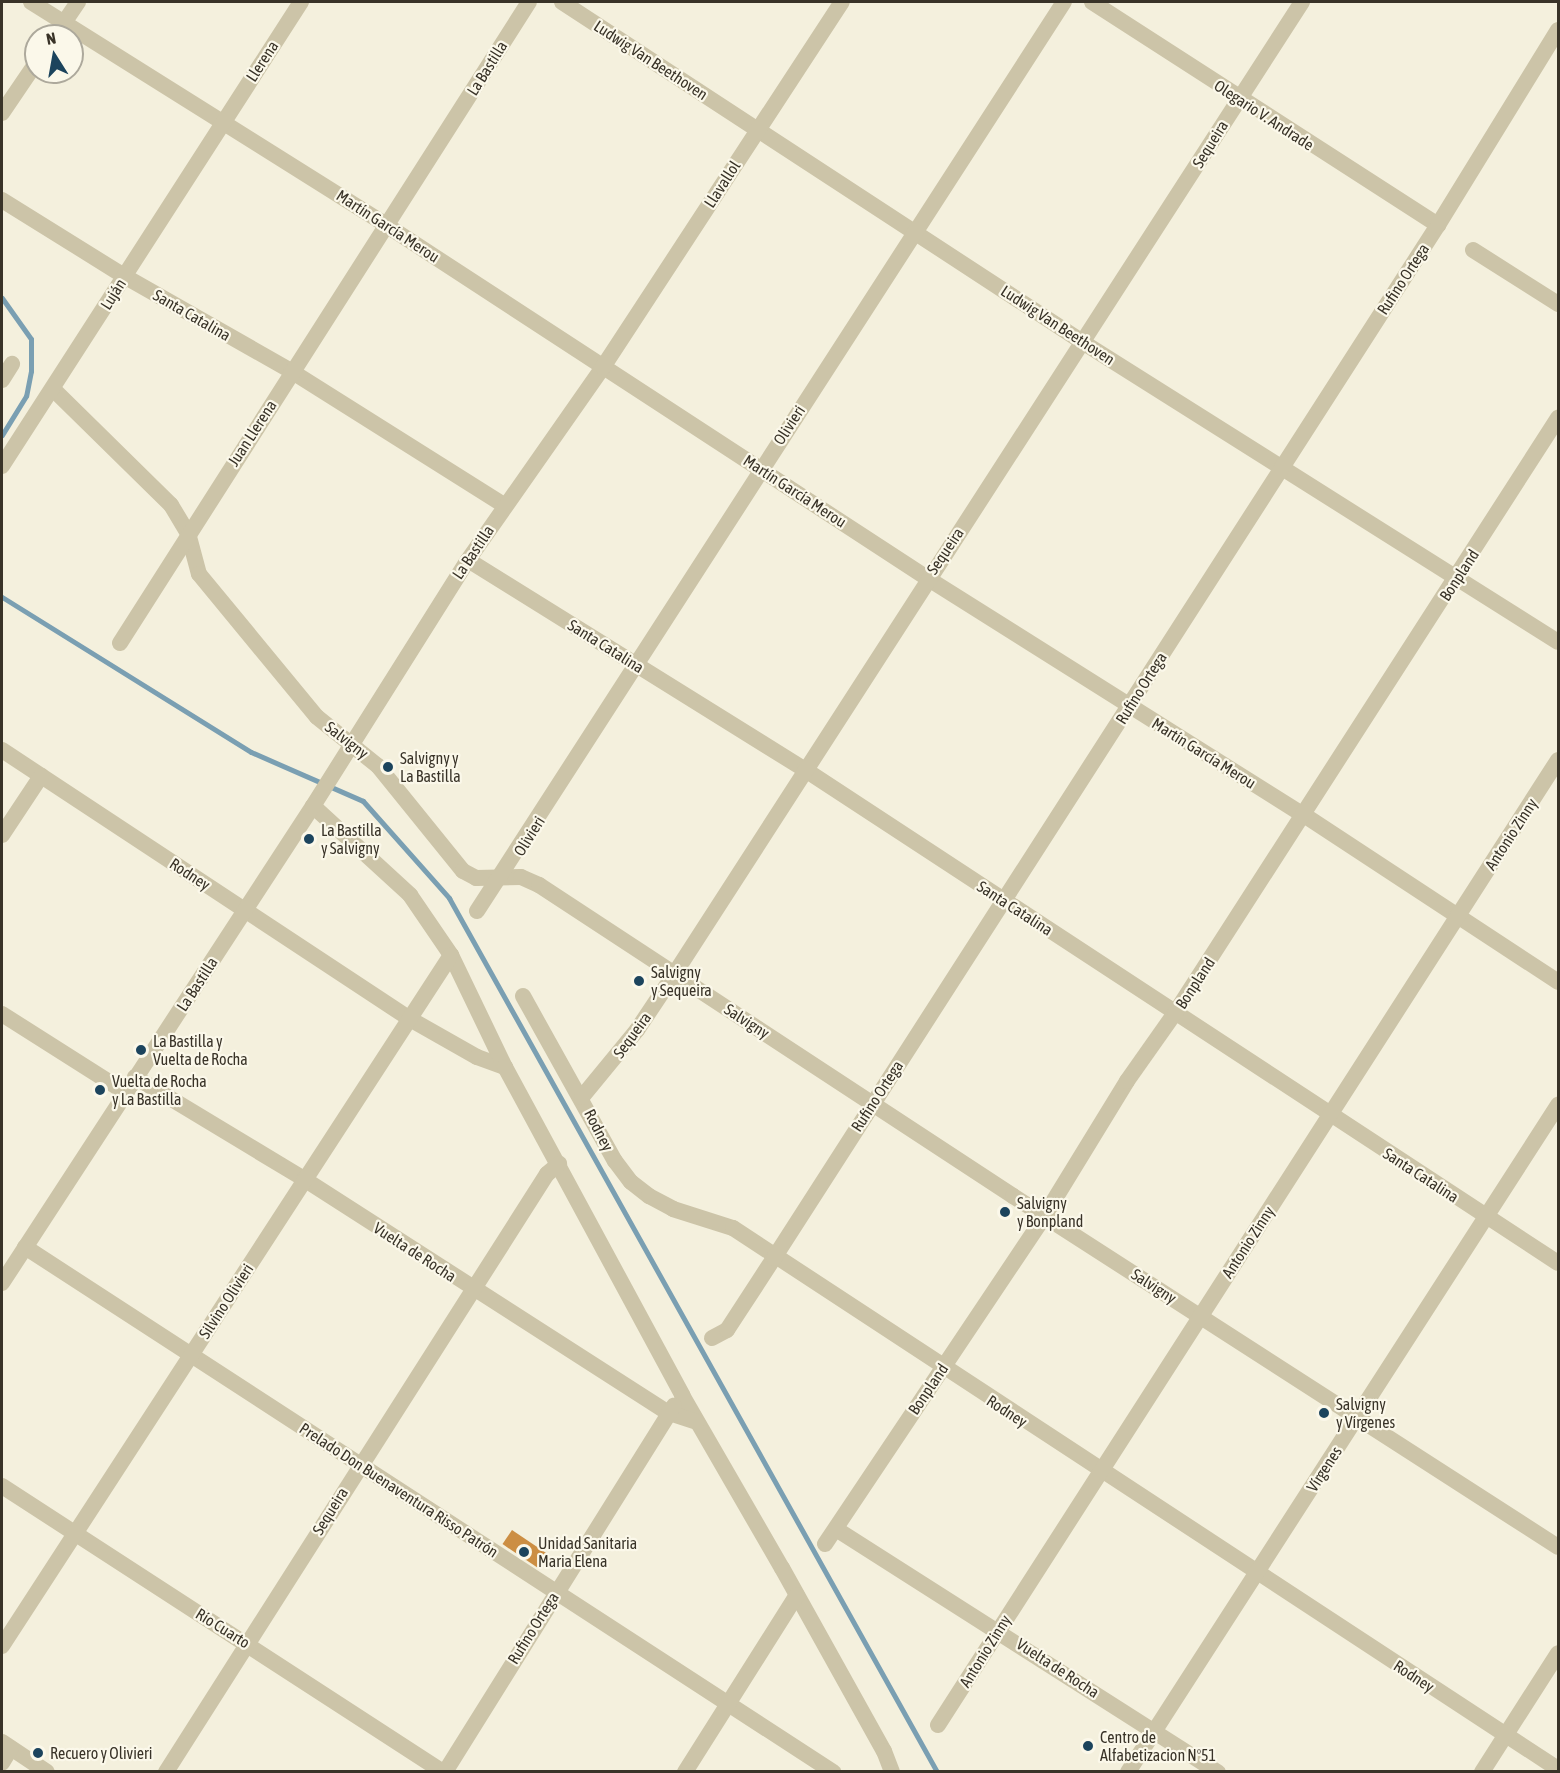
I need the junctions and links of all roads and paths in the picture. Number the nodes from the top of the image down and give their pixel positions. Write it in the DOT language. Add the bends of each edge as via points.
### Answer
graph roads {
  1 [pos="31,2"];
  2 [pos="78,2"];
  3 [pos="301,2"];
  4 [pos="529,2"];
  5 [pos="562,2"];
  6 [pos="842,2"];
  7 [pos="1064,2"];
  8 [pos="1092,2"];
  9 [pos="1302,2"];
  10 [pos="53,24"];
  11 [pos="63,24"];
  12 [pos="1558,30"];
  13 [pos="84,44"];
  14 [pos="24,81"];
  15 [pos="1238,99"];
  16 [pos="2,113"];
  17 [pos="224,121"];
  18 [pos="758,129"];
  19 [pos="2,200"];
  20 [pos="386,225"];
  21 [pos="1438,225"];
  22 [pos="914,230"];
  23 [pos="1473,250"];
  24 [pos="124,276"];
  25 [pos="1558,304"];
  26 [pos="1084,343"];
  27 [pos="12,364"];
  28 [pos="603,367"];
  29 [pos="291,371"];
  30 [pos="2,380"];
  31 [pos="54,390"];
  32 [pos="1558,418"];
  33 [pos="2,466"];
  34 [pos="1281,468"];
  35 [pos="761,469"];
  36 [pos="504,505"];
  37 [pos="188,532"];
  38 [pos="468,560"];
  39 [pos="927,578"];
  40 [pos="1457,578"];
  41 [pos="1558,642"];
  42 [pos="120,643"];
  43 [pos="637,665"];
  44 [pos="1130,706"];
  45 [pos="350,741"];
  46 [pos="2,750"];
  47 [pos="1558,760"];
  48 [pos="804,769"];
  49 [pos="41,776"];
  50 [pos="313,806"];
  51 [pos="1304,815"];
  52 [pos="2,835"];
  53 [pos="501,877"];
  54 [pos="1005,902"];
  55 [pos="244,910"];
  56 [pos="477,911"];
  57 [pos="1458,917"];
  58 [pos="451,955"];
  59 [pos="675,973"];
  60 [pos="1558,982"];
  61 [pos="523,996"];
  62 [pos="1175,1013"];
  63 [pos="2,1014"];
  64 [pos="410,1019"];
  65 [pos="505,1066"];
  66 [pos="135,1077"];
  67 [pos="125,1092"];
  68 [pos="582,1097"];
  69 [pos="872,1102"];
  70 [pos="1558,1105"];
  71 [pos="1329,1115"];
  72 [pos="559,1164"];
  73 [pos="304,1179"];
  74 [pos="1045,1215"];
  75 [pos="1486,1217"];
  76 [pos="25,1247"];
  77 [pos="774,1258"];
  78 [pos="1558,1263"];
  79 [pos="4,1274"];
  80 [pos="472,1290"];
  81 [pos="1200,1316"];
  82 [pos="712,1338"];
  83 [pos="191,1355"];
  84 [pos="942,1368"];
  85 [pos="682,1395"];
  86 [pos="669,1413"];
  87 [pos="1357,1417"];
  88 [pos="697,1422"];
  89 [pos="360,1464"];
  90 [pos="1099,1470"];
  91 [pos="2,1486"];
  92 [pos="836,1529"];
  93 [pos="72,1532"];
  94 [pos="825,1544"];
  95 [pos="1558,1546"];
  96 [pos="1257,1574"];
  97 [pos="555,1592"];
  98 [pos="797,1595"];
  99 [pos="999,1630"];
  100 [pos="247,1642"];
  101 [pos="2,1646"];
  102 [pos="1558,1653"];
  103 [pos="729,1703"];
  104 [pos="938,1725"];
  105 [pos="1155,1731"];
  106 [pos="1506,1735"];
  107 [pos="6,1745"];
  108 [pos="2,1762"];
  109 [pos="1558,1769"];
  110 [pos="47,1772"];
  111 [pos="166,1772"];
  112 [pos="444,1772"];
  113 [pos="685,1772"];
  114 [pos="833,1772"];
  115 [pos="892,1772"];
  116 [pos="1128,1772"];
  117 [pos="1218,1772"];
  118 [pos="1482,1772"];
  1 -- 10 [label="street, Martín García Merou"];
  2 -- 11 [label="street"];
  3 -- 17 [label="street, Llerena"];
  4 -- 20 [label="street, La Bastilla"];
  5 -- 18 [label="street, Ludwig Van Beethoven"];
  6 -- 18 [label="street, Llavallol"];
  7 -- 22 [label="street, Olivieri"];
  8 -- 15 [label="street, Olegario V. Andrade"];
  9 -- 15 [label="street, Sequeira"];
  12 -- 21 [label="street, Rufino Ortega"];
  13 -- 17 [label="street, Martín García Merou"];
  14 -- 16 [label="street"];
  15 -- 21 [label="street, Olegario V. Andrade"];
  15 -- 26 [label="street, Sequeira"];
  17 -- 20 [label="street, Martín García Merou"];
  17 -- 24 [label="street, Luján"];
  18 -- 22 [label="street, Ludwig Van Beethoven"];
  18 -- 28 [label="street, Llavallol"];
  19 -- 24 [label="street, Santa Catalina"];
  20 -- 28 [label="street, Martín García Merou"];
  20 -- 29 [label="street, Juan Llerena"];
  21 -- 34 [label="street, Rufino Ortega"];
  22 -- 26 [label="street, Ludwig Van Beethoven"];
  22 -- 35 [label="street, Olivieri"];
  23 -- 25 [label="street"];
  24 -- 29 [label="street, Santa Catalina"];
  24 -- 31 [label="street, Luján"];
  26 -- 34 [label="street, Ludwig Van Beethoven"];
  26 -- 39 [label="street, Sequeira"];
  27 -- 30 [label="street"];
  28 -- 35 [label="street, Martín García Merou"];
  28 -- 36 [label="street, La Bastilla"];
  29 -- 36 [label="street, Santa Catalina"];
  29 -- 37 [label="street, Juan Llerena"];
  31 -- 33 [label="street, Luján"];
  31 -- 37 [label="street, Salvigny" via="171,505"];
  32 -- 40 [label="street, Bonpland"];
  34 -- 40 [label="street, Ludwig Van Beethoven"];
  34 -- 44 [label="street, Rufino Ortega"];
  35 -- 39 [label="street, Martín García Merou"];
  35 -- 43 [label="street, Olivieri"];
  36 -- 38 [label="street, La Bastilla"];
  37 -- 42 [label="street, Juan Llerena"];
  37 -- 45 [label="street, Salvigny" via="199,573 317,717"];
  38 -- 43 [label="street, Santa Catalina"];
  38 -- 45 [label="street, La Bastilla"];
  39 -- 44 [label="street, Martín García Merou"];
  39 -- 48 [label="street, Sequeira"];
  40 -- 41 [label="street, Ludwig Van Beethoven"];
  40 -- 51 [label="street, Bonpland"];
  43 -- 48 [label="street, Santa Catalina"];
  43 -- 53 [label="street, Olivieri"];
  44 -- 51 [label="street, Martín García Merou"];
  44 -- 54 [label="street, Rufino Ortega"];
  45 -- 50 [label="street, La Bastilla"];
  45 -- 53 [label="street, Salvigny" via="378,766 463,871 476,878"];
  46 -- 49 [label="street, Rodney"];
  47 -- 57 [label="street, Antonio Zinny"];
  48 -- 54 [label="street, Santa Catalina"];
  48 -- 59 [label="street, Sequeira"];
  49 -- 52 [label="street"];
  49 -- 55 [label="street, Rodney"];
  50 -- 55 [label="street, La Bastilla"];
  50 -- 58 [label="street" via="410,895"];
  51 -- 57 [label="street, Martín García Merou"];
  51 -- 62 [label="street, Bonpland"];
  53 -- 56 [label="street, Olivieri"];
  53 -- 59 [label="street, Salvigny" via="521,877 539,885"];
  54 -- 62 [label="street, Santa Catalina"];
  54 -- 69 [label="street, Rufino Ortega"];
  55 -- 64 [label="street, Rodney"];
  55 -- 66 [label="street, La Bastilla"];
  57 -- 60 [label="street, Martín García Merou"];
  57 -- 71 [label="street, Antonio Zinny"];
  58 -- 64 [label="street, Silvino Olivieri"];
  58 -- 65 [label="street"];
  59 -- 68 [label="street, Sequeira" via="631,1038"];
  59 -- 69 [label="street, Salvigny"];
  61 -- 68 [label="street, Rodney" via="561,1068"];
  62 -- 71 [label="street, Santa Catalina"];
  62 -- 74 [label="street, Bonpland" via="1127,1081"];
  63 -- 67 [label="street"];
  64 -- 65 [label="street, Rodney" via="477,1057"];
  64 -- 73 [label="street, Silvino Olivieri"];
  65 -- 72 [label="street"];
  66 -- 67 [label="street, La Bastilla"];
  66 -- 73 [label="street, Vuelta de Rocha"];
  67 -- 76 [label="street, La Bastilla"];
  68 -- 77 [label="street, Rodney" via="631,1182 673,1209 733,1228"];
  69 -- 74 [label="street, Salvigny"];
  69 -- 77 [label="street, Rufino Ortega"];
  70 -- 75 [label="street, Vírgenes"];
  71 -- 75 [label="street, Santa Catalina"];
  71 -- 81 [label="street, Antonio Zinny"];
  72 -- 80 [label="street, Sequeira" via="547,1174"];
  72 -- 85 [label="street"];
  73 -- 80 [label="street, Vuelta de Rocha"];
  73 -- 83 [label="street, Silvino Olivieri"];
  74 -- 81 [label="street, Salvigny"];
  74 -- 84 [label="street, Bonpland"];
  75 -- 78 [label="street, Santa Catalina"];
  75 -- 87 [label="street, Vírgenes"];
  76 -- 79 [label="street, La Bastilla"];
  76 -- 83 [label="street, Prelado Don Buenaventura Risso Patrón"];
  77 -- 82 [label="street, Rufino Ortega" via="727,1330"];
  77 -- 84 [label="street, Rodney"];
  80 -- 86 [label="street, Vuelta de Rocha"];
  80 -- 89 [label="street, Sequeira"];
  81 -- 87 [label="street, Salvigny"];
  81 -- 90 [label="street, Antonio Zinny"];
  83 -- 89 [label="street, Prelado Don Buenaventura Risso Patrón"];
  83 -- 93 [label="street, Silvino Olivieri"];
  84 -- 90 [label="street, Rodney"];
  84 -- 92 [label="street, Bonpland"];
  85 -- 86 [label="street, Rufino Ortega"];
  85 -- 88 [label="street"];
  86 -- 88 [label="street, Vuelta de Rocha"];
  86 -- 97 [label="street, Rufino Ortega"];
  87 -- 95 [label="street, Salvigny"];
  87 -- 96 [label="street, Vírgenes"];
  88 -- 98 [label="street"];
  89 -- 97 [label="street, Prelado Don Buenaventura Risso Patrón"];
  89 -- 100 [label="street, Sequeira"];
  90 -- 96 [label="street, Rodney"];
  90 -- 99 [label="street, Antonio Zinny"];
  91 -- 93 [label="street, Río Cuarto"];
  92 -- 94 [label="street, Bonpland"];
  92 -- 99 [label="street, Vuelta de Rocha"];
  93 -- 100 [label="street, Río Cuarto"];
  93 -- 101 [label="street, Silvino Olivieri"];
  96 -- 105 [label="street, Vírgenes"];
  96 -- 106 [label="street, Rodney"];
  97 -- 103 [label="street, Prelado Don Buenaventura Risso Patrón"];
  97 -- 112 [label="street, Rufino Ortega"];
  98 -- 103 [label="street"];
  98 -- 115 [label="street" via="884,1750"];
  99 -- 104 [label="street, Antonio Zinny"];
  99 -- 105 [label="street, Vuelta de Rocha"];
  100 -- 111 [label="street, Sequeira"];
  100 -- 112 [label="street, Río Cuarto"];
  102 -- 106 [label="street"];
  103 -- 113 [label="street"];
  103 -- 114 [label="street, Prelado Don Buenaventura Risso Patrón"];
  105 -- 116 [label="street, Vírgenes"];
  105 -- 117 [label="street, Vuelta de Rocha"];
  106 -- 109 [label="street, Rodney"];
  106 -- 118 [label="street"];
  107 -- 108 [label="street"];
  107 -- 110 [label="street"];
}
